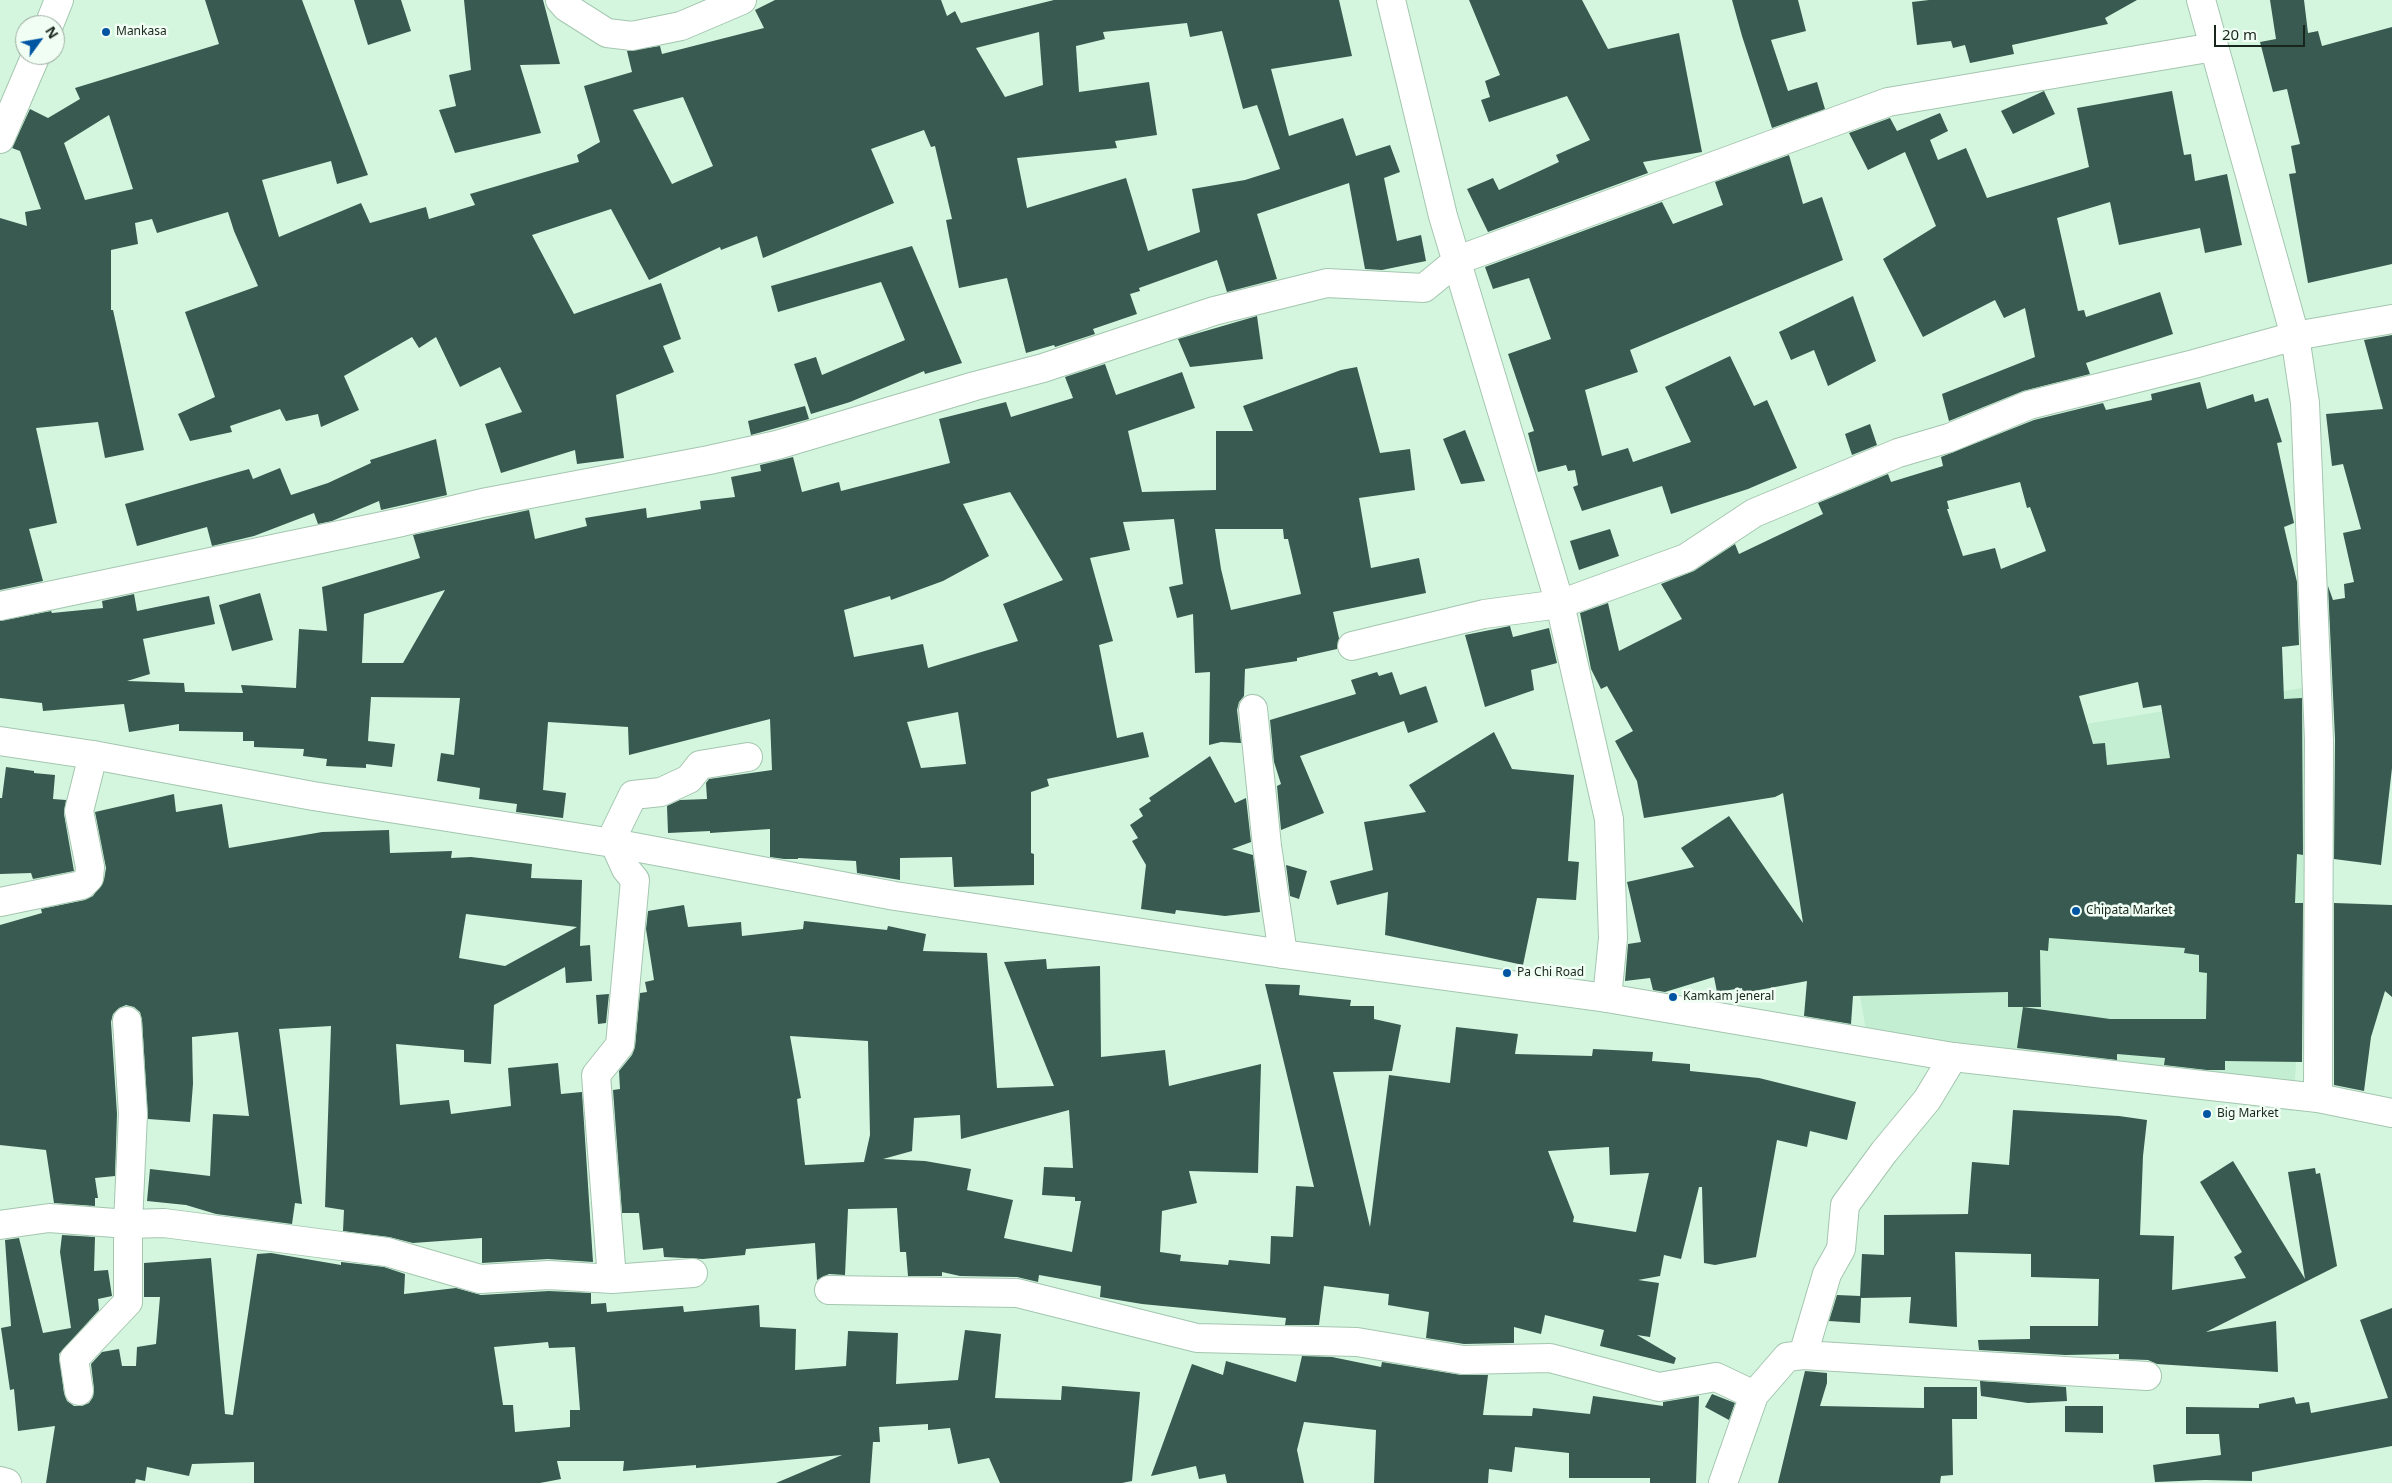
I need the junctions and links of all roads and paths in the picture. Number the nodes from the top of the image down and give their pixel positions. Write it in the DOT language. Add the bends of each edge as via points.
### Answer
graph roads {
  1 [pos="60,0"];
  2 [pos="560,0"];
  3 [pos="742,0"];
  4 [pos="1391,0"];
  5 [pos="2201,0"];
  6 [pos="53,15"];
  7 [pos="2214,47"];
  8 [pos="32,65"];
  9 [pos="0,139"];
  10 [pos="1458,260"];
  11 [pos="2392,319"];
  12 [pos="2295,336"];
  13 [pos="1560,604"];
  14 [pos="0,606"];
  15 [pos="1352,646"];
  16 [pos="1253,709"];
  17 [pos="0,741"];
  18 [pos="93,755"];
  19 [pos="748,757"];
  20 [pos="613,843"];
  21 [pos="0,902"];
  22 [pos="1282,954"];
  23 [pos="1606,998"];
  24 [pos="127,1021"];
  25 [pos="1953,1057"];
  26 [pos="2318,1098"];
  27 [pos="2392,1113"];
  28 [pos="128,1224"];
  29 [pos="0,1225"];
  30 [pos="693,1273"];
  31 [pos="612,1279"];
  32 [pos="829,1290"];
  33 [pos="1803,1355"];
  34 [pos="2147,1376"];
  35 [pos="79,1391"];
  36 [pos="1754,1395"];
  37 [pos="0,1481"];
  38 [pos="7,1483"];
  39 [pos="1723,1483"];
  1 -- 6 [label="street"];
  2 -- 3 [label="street" via="607,33 632,36 681,26"];
  4 -- 10 [label="street" via="1443,216"];
  5 -- 7 [label="street"];
  7 -- 10 [label="street" via="1888,102"];
  7 -- 12 [label="street"];
  8 -- 9 [label="street"];
  10 -- 13 [label="street"];
  10 -- 14 [label="street" via="1424,288 1327,283 1214,311 1043,368 777,445 482,503"];
  11 -- 12 [label="street"];
  12 -- 13 [label="street" via="2030,405 1949,438 1898,453 1754,513 1686,558"];
  12 -- 26 [label="street" via="2304,403 2319,740"];
  13 -- 15 [label="street" via="1484,614"];
  13 -- 23 [label="street" via="1609,820 1613,938"];
  16 -- 22 [label="street"];
  17 -- 18 [label="street"];
  18 -- 20 [label="street" via="312,796"];
  18 -- 21 [label="street" via="79,811 90,867 89,878 82,885"];
  19 -- 20 [label="street" via="700,765 689,779 660,792 633,795 612,838"];
  20 -- 22 [label="street" via="895,896"];
  20 -- 31 [label="street" via="626,870 635,880 620,1045 596,1075"];
  22 -- 23 [label="street"];
  23 -- 25 [label="street"];
  24 -- 28 [label="street" via="133,1114"];
  25 -- 26 [label="street"];
  25 -- 33 [label="street" via="1927,1100 1846,1205 1841,1249 1827,1274"];
  26 -- 27 [label="street"];
  28 -- 29 [label="street" via="49,1218"];
  28 -- 31 [label="street" via="164,1222 387,1252 480,1279 548,1275"];
  28 -- 35 [label="street" via="128,1302 74,1358"];
  30 -- 31 [label="street"];
  32 -- 36 [label="street" via="1017,1292 1197,1338 1357,1342 1463,1360 1550,1358 1659,1386 1716,1376"];
  33 -- 34 [label="street"];
  33 -- 36 [label="street" via="1787,1357"];
  36 -- 39 [label="street"];
  37 -- 38 [label="street"];
}
